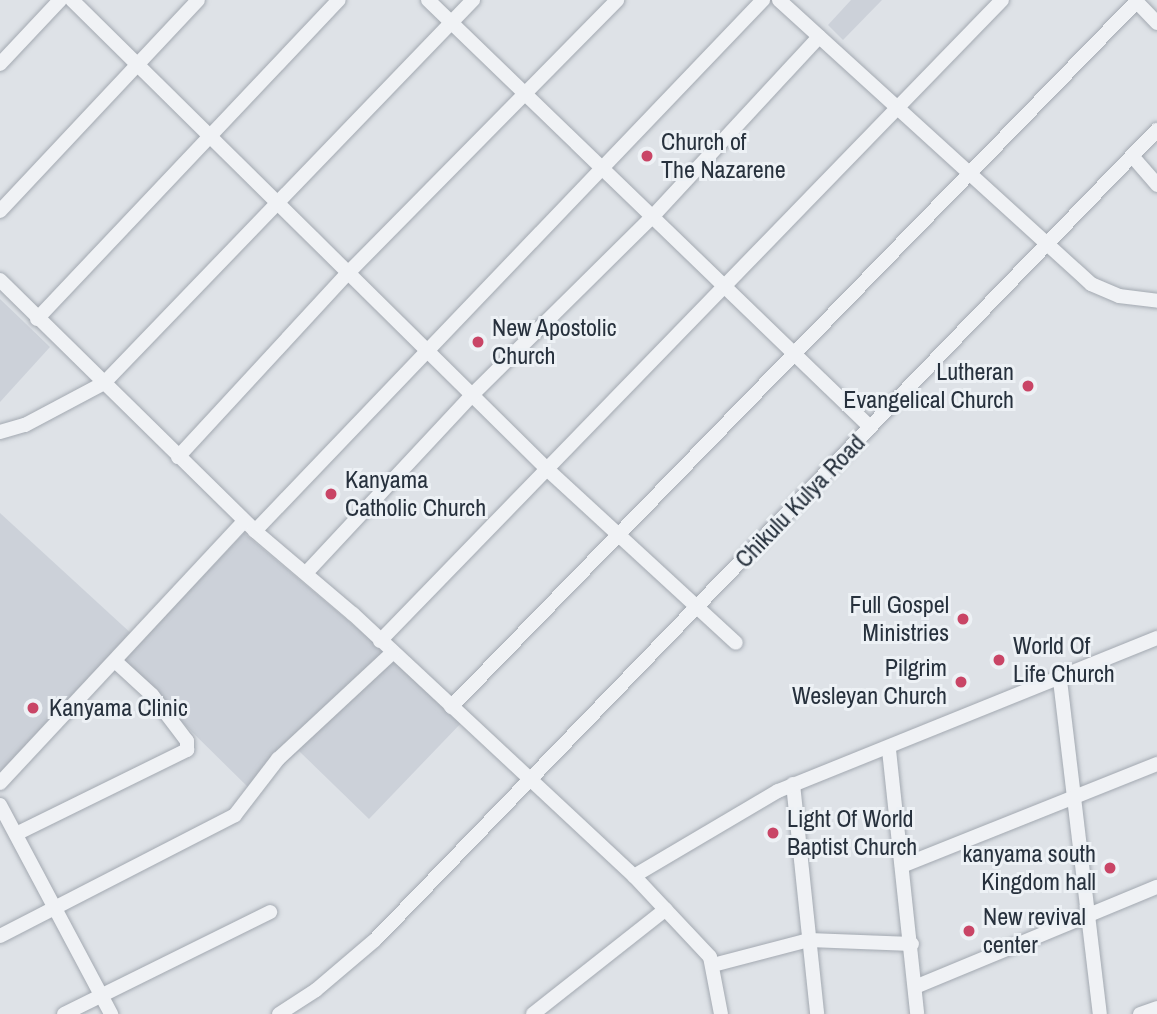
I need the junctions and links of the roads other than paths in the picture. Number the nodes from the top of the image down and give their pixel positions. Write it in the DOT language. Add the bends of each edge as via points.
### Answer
graph roads {
  1 [pos="60,0"];
  2 [pos="72,0"];
  3 [pos="198,0"];
  4 [pos="339,0"];
  5 [pos="428,0"];
  6 [pos="473,0"];
  7 [pos="617,0"];
  8 [pos="763,0"];
  9 [pos="779,0"];
  10 [pos="1002,0"];
  11 [pos="1135,1"];
  12 [pos="451,23"];
  13 [pos="1157,23"];
  14 [pos="818,37"];
  15 [pos="0,64"];
  16 [pos="138,64"];
  17 [pos="525,92"];
  18 [pos="897,107"];
  19 [pos="1157,130"];
  20 [pos="211,134"];
  21 [pos="1133,157"];
  22 [pos="601,166"];
  23 [pos="971,173"];
  24 [pos="1157,186"];
  25 [pos="281,203"];
  26 [pos="0,211"];
  27 [pos="654,215"];
  28 [pos="1047,243"];
  29 [pos="349,272"];
  30 [pos="0,280"];
  31 [pos="724,283"];
  32 [pos="1157,301"];
  33 [pos="37,318"];
  34 [pos="429,349"];
  35 [pos="794,357"];
  36 [pos="104,383"];
  37 [pos="472,395"];
  38 [pos="870,427"];
  39 [pos="0,432"];
  40 [pos="178,457"];
  41 [pos="548,470"];
  42 [pos="249,526"];
  43 [pos="621,537"];
  44 [pos="307,572"];
  45 [pos="697,607"];
  46 [pos="1157,638"];
  47 [pos="380,641"];
  48 [pos="736,643"];
  49 [pos="393,652"];
  50 [pos="116,662"];
  51 [pos="1060,680"];
  52 [pos="451,707"];
  53 [pos="889,750"];
  54 [pos="1157,764"];
  55 [pos="529,780"];
  56 [pos="0,783"];
  57 [pos="793,785"];
  58 [pos="1074,799"];
  59 [pos="0,805"];
  60 [pos="16,834"];
  61 [pos="902,866"];
  62 [pos="635,876"];
  63 [pos="1157,887"];
  64 [pos="53,908"];
  65 [pos="666,909"];
  66 [pos="270,912"];
  67 [pos="1089,917"];
  68 [pos="0,936"];
  69 [pos="809,940"];
  70 [pos="912,944"];
  71 [pos="713,965"];
  72 [pos="915,987"];
  73 [pos="101,995"];
  74 [pos="1157,1008"];
  75 [pos="64,1014"];
  76 [pos="111,1014"];
  77 [pos="279,1014"];
  78 [pos="533,1014"];
  79 [pos="721,1014"];
  80 [pos="817,1014"];
  81 [pos="917,1014"];
  82 [pos="1100,1014"];
  83 [pos="1140,1014"];
  1 -- 15 [label="street"];
  2 -- 16 [label="street"];
  3 -- 16 [label="street"];
  4 -- 20 [label="street"];
  5 -- 12 [label="street"];
  6 -- 12 [label="street"];
  7 -- 17 [label="street"];
  8 -- 22 [label="street"];
  9 -- 14 [label="street"];
  10 -- 18 [label="street"];
  11 -- 13 [label="street"];
  11 -- 23 [label="street"];
  12 -- 17 [label="street"];
  12 -- 25 [label="street"];
  14 -- 18 [label="street"];
  14 -- 27 [label="street"];
  16 -- 20 [label="street"];
  16 -- 26 [label="street"];
  17 -- 22 [label="street"];
  17 -- 29 [label="street"];
  18 -- 23 [label="street"];
  18 -- 31 [label="street"];
  19 -- 21 [label="street, Chikulu Kulya Road"];
  20 -- 25 [label="street"];
  20 -- 33 [label="street"];
  21 -- 24 [label="street"];
  21 -- 28 [label="street, Chikulu Kulya Road"];
  22 -- 27 [label="street"];
  22 -- 34 [label="street"];
  23 -- 28 [label="street"];
  23 -- 35 [label="street"];
  25 -- 29 [label="street"];
  25 -- 36 [label="street"];
  27 -- 31 [label="street"];
  27 -- 37 [label="street"];
  28 -- 32 [label="street" via="1101,290"];
  28 -- 38 [label="street, Chikulu Kulya Road"];
  29 -- 34 [label="street"];
  29 -- 40 [label="street"];
  30 -- 33 [label="street"];
  31 -- 35 [label="street"];
  31 -- 41 [label="street"];
  33 -- 36 [label="street"];
  34 -- 37 [label="street"];
  34 -- 42 [label="street"];
  35 -- 38 [label="street"];
  35 -- 43 [label="street"];
  36 -- 39 [label="street" via="25,425"];
  36 -- 40 [label="street"];
  37 -- 41 [label="street"];
  37 -- 44 [label="street"];
  38 -- 45 [label="street, Chikulu Kulya Road"];
  40 -- 42 [label="street"];
  41 -- 43 [label="street"];
  41 -- 47 [label="street"];
  42 -- 44 [label="street"];
  42 -- 50 [label="street"];
  43 -- 45 [label="street"];
  43 -- 52 [label="street"];
  44 -- 47 [label="street"];
  45 -- 48 [label="street"];
  45 -- 55 [label="street, Chikulu Kulya Road"];
  46 -- 51 [label="street"];
  47 -- 49 [label="street"];
  49 -- 52 [label="street"];
  49 -- 64 [label="street" via="267,771 235,815"];
  50 -- 56 [label="street"];
  50 -- 60 [label="street" via="152,695 187,740 187,750"];
  51 -- 53 [label="street"];
  51 -- 58 [label="street"];
  52 -- 55 [label="street"];
  53 -- 57 [label="street"];
  53 -- 61 [label="street"];
  54 -- 58 [label="street"];
  55 -- 62 [label="street"];
  55 -- 77 [label="street, Chikulu Kulya Road" via="375,940 316,990"];
  57 -- 62 [label="street"];
  57 -- 69 [label="street"];
  58 -- 61 [label="street"];
  58 -- 67 [label="street"];
  59 -- 60 [label="street"];
  60 -- 64 [label="street"];
  61 -- 70 [label="street"];
  62 -- 65 [label="street"];
  63 -- 67 [label="street"];
  64 -- 68 [label="street"];
  64 -- 73 [label="street"];
  65 -- 71 [label="street"];
  65 -- 78 [label="street"];
  66 -- 73 [label="street"];
  67 -- 72 [label="street"];
  67 -- 82 [label="street"];
  69 -- 70 [label="street"];
  69 -- 71 [label="street"];
  69 -- 80 [label="street"];
  70 -- 72 [label="street"];
  71 -- 79 [label="street"];
  72 -- 81 [label="street"];
  73 -- 75 [label="street"];
  73 -- 76 [label="street"];
  74 -- 83 [label="street"];
}
